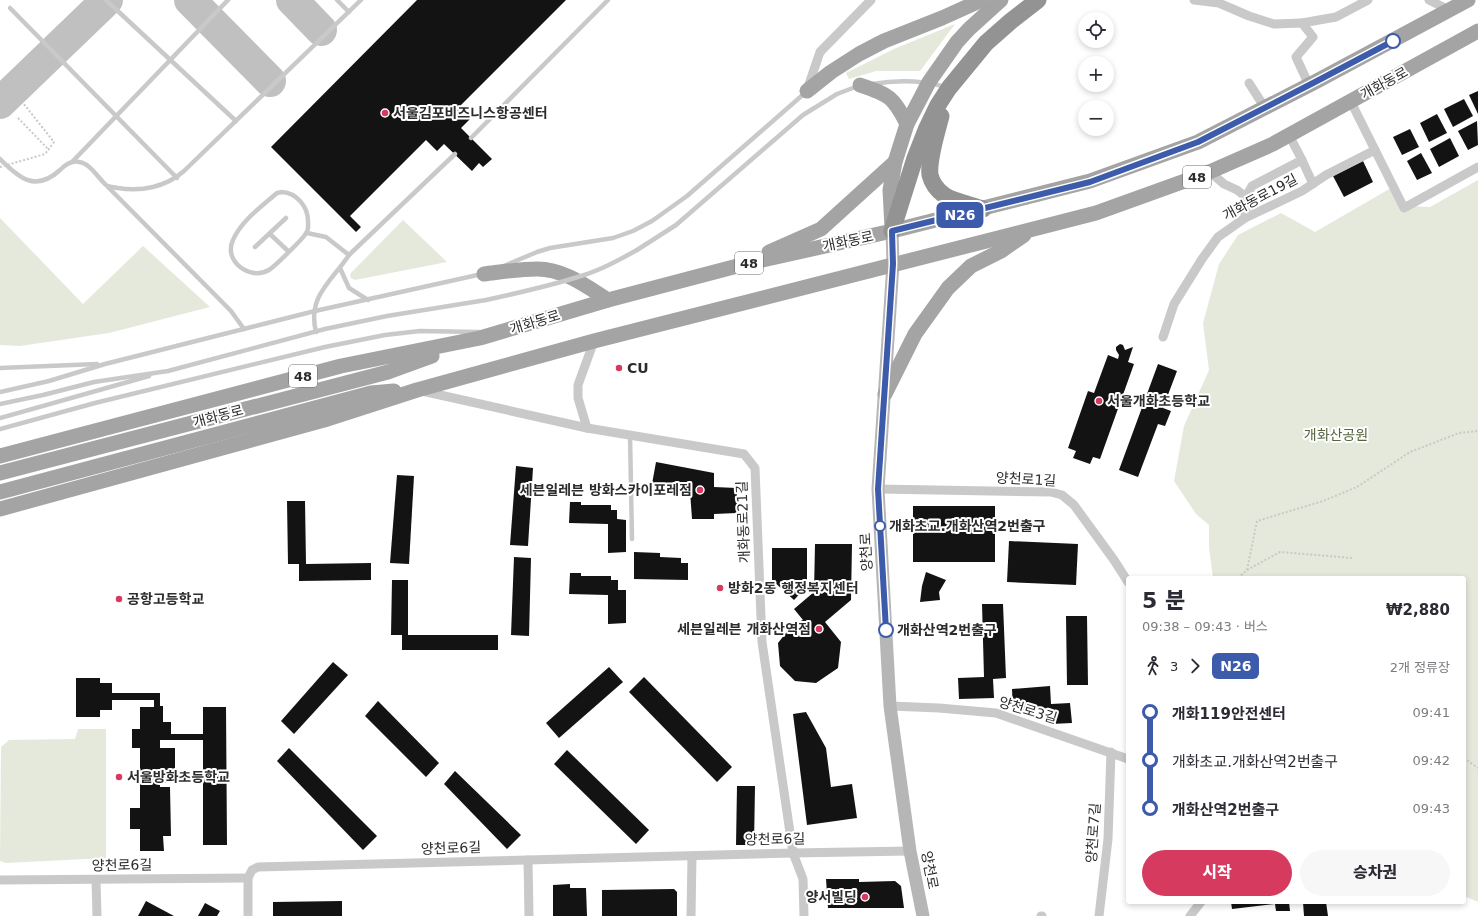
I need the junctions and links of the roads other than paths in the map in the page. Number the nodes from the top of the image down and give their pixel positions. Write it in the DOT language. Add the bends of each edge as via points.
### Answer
graph roads {
  1 [pos="106,0"];
  2 [pos="228,0"];
  3 [pos="337,0"];
  4 [pos="361,0"];
  5 [pos="608,0"];
  6 [pos="871,0"];
  7 [pos="982,0"];
  8 [pos="1001,0"];
  9 [pos="1038,0"];
  10 [pos="1194,0"];
  11 [pos="1368,0"];
  12 [pos="1429,0"];
  13 [pos="1468,0"];
  14 [pos="10,8"];
  15 [pos="1449,10"];
  16 [pos="349,12"];
  17 [pos="1302,23"];
  18 [pos="1478,31"];
  19 [pos="170,60"];
  20 [pos="930,82"];
  21 [pos="1249,83"];
  22 [pos="860,85"];
  23 [pos="1309,85"];
  24 [pos="949,88"];
  25 [pos="807,91"];
  26 [pos="1351,102"];
  27 [pos="1265,108"];
  28 [pos="116,116"];
  29 [pos="236,120"];
  30 [pos="907,124"];
  31 [pos="1289,135"];
  32 [pos="471,138"];
  33 [pos="1374,150"];
  34 [pos="455,154"];
  35 [pos="0,160"];
  36 [pos="1302,160"];
  37 [pos="72,162"];
  38 [pos="895,162"];
  39 [pos="1478,167"];
  40 [pos="1210,172"];
  41 [pos="177,178"];
  42 [pos="1313,184"];
  43 [pos="108,186"];
  44 [pos="1246,196"];
  45 [pos="983,209"];
  46 [pos="286,218"];
  47 [pos="1245,218"];
  48 [pos="1034,229"];
  49 [pos="892,231"];
  50 [pos="307,233"];
  51 [pos="270,234"];
  52 [pos="255,248"];
  53 [pos="288,251"];
  54 [pos="349,255"];
  55 [pos="745,264"];
  56 [pos="893,264"];
  57 [pos="340,268"];
  58 [pos="484,274"];
  59 [pos="368,300"];
  60 [pos="608,300"];
  61 [pos="315,311"];
  62 [pos="244,328"];
  63 [pos="316,332"];
  64 [pos="501,332"];
  65 [pos="480,338"];
  66 [pos="1163,338"];
  67 [pos="594,341"];
  68 [pos="105,364"];
  69 [pos="0,368"];
  70 [pos="168,371"];
  71 [pos="417,390"];
  72 [pos="0,392"];
  73 [pos="885,394"];
  74 [pos="0,404"];
  75 [pos="0,418"];
  76 [pos="587,428"];
  77 [pos="0,429"];
  78 [pos="630,435"];
  79 [pos="0,456"];
  80 [pos="0,473"];
  81 [pos="878,489"];
  82 [pos="0,492"];
  83 [pos="0,509"];
  84 [pos="632,539"];
  85 [pos="1126,579"];
  86 [pos="890,706"];
  87 [pos="1111,752"];
  88 [pos="1126,758"];
  89 [pos="910,851"];
  90 [pos="793,853"];
  91 [pos="692,856"];
  92 [pos="528,860"];
  93 [pos="248,878"];
  94 [pos="0,880"];
  95 [pos="96,880"];
  96 [pos="1199,904"];
  97 [pos="97,916"];
  98 [pos="248,916"];
  99 [pos="529,916"];
  100 [pos="691,916"];
  101 [pos="804,916"];
  102 [pos="923,916"];
  103 [pos="1099,916"];
  104 [pos="1190,916"];
  1 -- 19 [label="lane"];
  2 -- 19 [label="lane"];
  3 -- 16 [label="lane"];
  4 -- 16 [label="lane"];
  5 -- 32 [label="lane"];
  6 -- 25 [label="street" via="820,52"];
  7 -- 25 [label="main road" via="884,41 831,72"];
  8 -- 20 [label="main road" via="957,42"];
  9 -- 24 [label="highway" via="986,43"];
  10 -- 17 [label="street" via="1219,3 1274,24"];
  11 -- 17 [label="street" via="1336,17"];
  12 -- 15 [label="street"];
  13 -- 15 [label="main road, 개화동로 / 48"];
  14 -- 28 [label="lane"];
  15 -- 23 [label="main road, 개화동로 / 48"];
  16 -- 29 [label="lane"];
  17 -- 23 [label="street" via="1313,37 1296,57"];
  18 -- 26 [label="main road, 개화동로 / 48"];
  19 -- 28 [label="lane"];
  19 -- 29 [label="lane"];
  20 -- 22 [label="lane"];
  20 -- 24 [label="lane"];
  20 -- 30 [label="main road"];
  21 -- 27 [label="street"];
  22 -- 30 [label="main road" via="888,96 898,106"];
  22 -- 63 [label="lane, bridge" via="837,94 803,115 676,225 608,265 582,276 518,293 387,316"];
  23 -- 27 [label="main road, 개화동로 / 48"];
  24 -- 45 [label="highway" via="935,138 930,175 935,186 945,196"];
  24 -- 49 [label="highway" via="938,105 912,165"];
  25 -- 58 [label="lane" via="687,196 652,222 613,238 537,252"];
  26 -- 31 [label="main road, 개화동로 / 48"];
  26 -- 33 [label="street"];
  27 -- 45 [label="main road, 개화동로 / 48" via="1198,142 1090,182"];
  28 -- 37 [label="lane"];
  28 -- 41 [label="lane"];
  29 -- 41 [label="lane"];
  30 -- 38 [label="main road"];
  31 -- 36 [label="street"];
  31 -- 40 [label="main road, 개화동로 / 48"];
  33 -- 39 [label="street" via="1404,208"];
  33 -- 42 [label="street, 개화동로19길"];
  34 -- 54 [label="lane"];
  35 -- 37 [label="lane" via="30,182 47,180 63,166"];
  36 -- 42 [label="street"];
  36 -- 44 [label="street" via="1252,186"];
  37 -- 43 [label="lane" via="85,164"];
  38 -- 49 [label="main road" via="890,190"];
  38 -- 55 [label="main road" via="821,229"];
  40 -- 44 [label="street" via="1224,184"];
  40 -- 48 [label="main road, 개화동로 / 48" via="1096,214"];
  41 -- 43 [label="lane" via="150,188 133,190"];
  42 -- 47 [label="street, 개화동로19길"];
  43 -- 62 [label="lane" via="231,311"];
  44 -- 47 [label="street"];
  45 -- 49 [label="main road, 개화동로 / 48"];
  46 -- 51 [label="lane"];
  47 -- 66 [label="street, 개화동로19길" via="1218,237 1202,259 1174,304"];
  48 -- 56 [label="main road, 개화동로 / 48"];
  48 -- 73 [label="main road" via="1001,251 971,266 948,288 916,334"];
  49 -- 55 [label="main road, 개화동로 / 48"];
  49 -- 56 [label="main road, 양천로"];
  50 -- 53 [label="lane"];
  50 -- 53 [label="lane" via="306,209 296,197 287,193 277,193 244,224 234,237 231,247 238,265 255,274 269,270"];
  50 -- 54 [label="lane" via="326,236"];
  51 -- 52 [label="lane"];
  51 -- 53 [label="lane"];
  54 -- 57 [label="lane"];
  55 -- 60 [label="main road, 개화동로 / 48"];
  56 -- 67 [label="main road, 개화동로"];
  56 -- 73 [label="main road, 양천로"];
  57 -- 59 [label="lane" via="348,288"];
  57 -- 61 [label="lane" via="324,286"];
  58 -- 59 [label="lane"];
  58 -- 60 [label="main road" via="538,269 552,271 567,275"];
  59 -- 61 [label="lane"];
  60 -- 64 [label="main road, 개화동로 / 48"];
  61 -- 62 [label="lane"];
  61 -- 63 [label="lane"];
  62 -- 68 [label="lane"];
  63 -- 70 [label="lane"];
  64 -- 65 [label="main road, 개화동로 / 48"];
  64 -- 77 [label="lane" via="420,331 385,335 96,403"];
  65 -- 79 [label="main road, 개화동로 / 48" via="341,366"];
  65 -- 80 [label="main road, 개화동로" via="388,372"];
  67 -- 71 [label="main road, 개화동로"];
  67 -- 76 [label="street" via="578,385 578,398"];
  68 -- 69 [label="lane"];
  68 -- 72 [label="lane"];
  70 -- 74 [label="lane" via="94,382"];
  70 -- 75 [label="lane"];
  71 -- 76 [label="street, 개화동로21길"];
  71 -- 82 [label="main road, 개화동로" via="371,393"];
  71 -- 83 [label="main road, 개화동로" via="324,420"];
  73 -- 81 [label="main road, 양천로"];
  76 -- 78 [label="street, 개화동로21길"];
  78 -- 84 [label="lane"];
  78 -- 90 [label="street, 개화동로21길" via="744,454 755,468 762,642"];
  81 -- 85 [label="street, 양천로1길" via="1051,492 1062,495 1074,505"];
  81 -- 86 [label="main road, 양천로"];
  86 -- 87 [label="street, 양천로3길" via="996,712"];
  86 -- 89 [label="main road, 양천로"];
  87 -- 88 [label="street, 양천로3길"];
  87 -- 103 [label="street, 양천로7길" via="1108,839"];
  89 -- 90 [label="street, 양천로6길"];
  89 -- 102 [label="main road, 양천로"];
  90 -- 91 [label="street, 양천로6길"];
  90 -- 101 [label="street, 개화동로21길" via="803,878"];
  91 -- 92 [label="street, 양천로6길"];
  91 -- 100 [label="street"];
  92 -- 93 [label="street, 양천로6길" via="258,867 252,870"];
  92 -- 99 [label="street"];
  93 -- 95 [label="street, 양천로6길"];
  93 -- 98 [label="street"];
  94 -- 95 [label="street, 양천로6길"];
  95 -- 97 [label="street"];
  96 -- 104 [label="street"];
}
